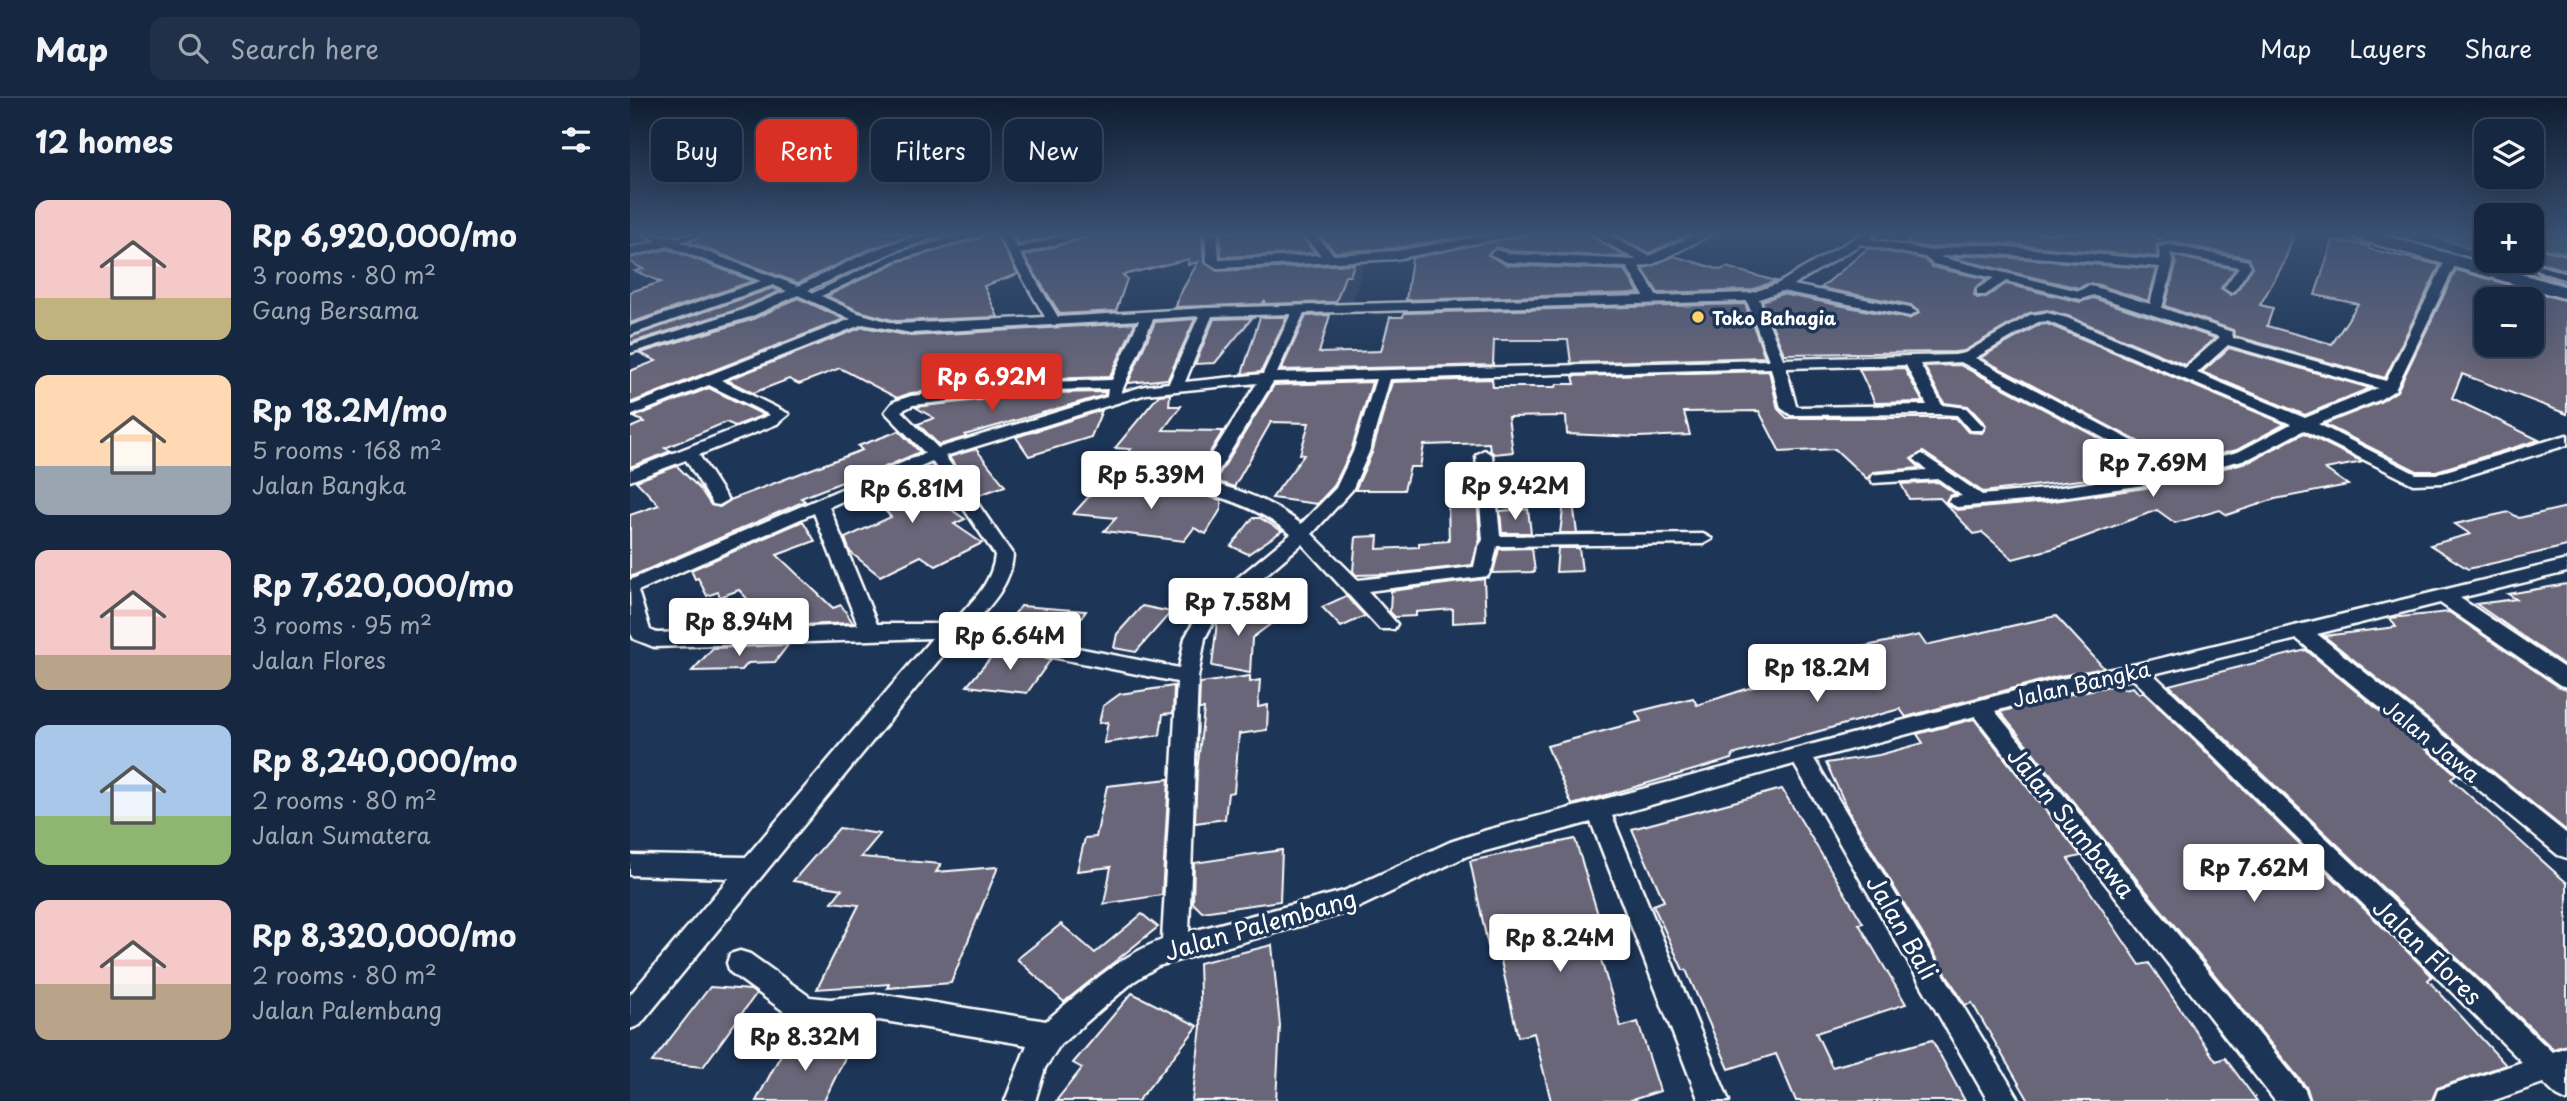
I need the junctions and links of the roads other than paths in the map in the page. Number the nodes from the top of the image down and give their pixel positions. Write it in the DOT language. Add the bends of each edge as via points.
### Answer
graph roads {
  1 [pos="767,280"];
  2 [pos="840,280"];
  3 [pos="1030,280"];
  4 [pos="1641,280"];
  5 [pos="1793,280"];
  6 [pos="1999,280"];
  7 [pos="2012,280"];
  8 [pos="2163,280"];
  9 [pos="2236,280"];
  10 [pos="2432,280"];
  11 [pos="2525,280"];
  12 [pos="773,282"];
  13 [pos="1781,287"];
  14 [pos="2230,288"];
  15 [pos="1981,292"];
  16 [pos="2567,293"];
  17 [pos="806,295"];
  18 [pos="1752,298"];
  19 [pos="1653,300"];
  20 [pos="2064,306"];
  21 [pos="1299,310"];
  22 [pos="2155,310"];
  23 [pos="1207,312"];
  24 [pos="1910,312"];
  25 [pos="1148,315"];
  26 [pos="860,320"];
  27 [pos="1053,320"];
  28 [pos="630,331"];
  29 [pos="2225,340"];
  30 [pos="633,350"];
  31 [pos="1964,358"];
  32 [pos="1912,360"];
  33 [pos="1778,366"];
  34 [pos="2188,373"];
  35 [pos="1384,376"];
  36 [pos="1268,378"];
  37 [pos="710,380"];
  38 [pos="1119,384"];
  39 [pos="1176,385"];
  40 [pos="2390,387"];
  41 [pos="1109,401"];
  42 [pos="1937,409"];
  43 [pos="630,411"];
  44 [pos="2305,424"];
  45 [pos="1976,427"];
  46 [pos="2567,440"];
  47 [pos="2134,448"];
  48 [pos="690,453"];
  49 [pos="935,453"];
  50 [pos="1484,455"];
  51 [pos="1922,459"];
  52 [pos="1103,473"];
  53 [pos="1940,474"];
  54 [pos="630,476"];
  55 [pos="1879,479"];
  56 [pos="1201,485"];
  57 [pos="719,500"];
  58 [pos="1978,500"];
  59 [pos="1957,502"];
  60 [pos="819,504"];
  61 [pos="1302,534"];
  62 [pos="1703,539"];
  63 [pos="1492,541"];
  64 [pos="2567,566"];
  65 [pos="630,587"];
  66 [pos="1351,587"];
  67 [pos="630,594"];
  68 [pos="2443,596"];
  69 [pos="1387,624"];
  70 [pos="2299,630"];
  71 [pos="870,631"];
  72 [pos="964,633"];
  73 [pos="2137,671"];
  74 [pos="1188,677"];
  75 [pos="2567,680"];
  76 [pos="1980,707"];
  77 [pos="1800,754"];
  78 [pos="1598,811"];
  79 [pos="2567,848"];
  80 [pos="630,864"];
  81 [pos="754,868"];
  82 [pos="1175,947"];
  83 [pos="740,963"];
  84 [pos="630,1016"];
  85 [pos="1050,1035"];
  86 [pos="2561,1072"];
  87 [pos="1020,1101"];
  88 [pos="1714,1101"];
  89 [pos="2005,1101"];
  90 [pos="2294,1101"];
  91 [pos="2449,1101"];
  1 -- 12 [label="street"];
  2 -- 17 [label="street"];
  3 -- 27 [label="street"];
  4 -- 19 [label="street"];
  5 -- 13 [label="street"];
  6 -- 15 [label="street"];
  7 -- 20 [label="street"];
  8 -- 22 [label="street"];
  9 -- 14 [label="street"];
  10 -- 40 [label="street" via="2411,351"];
  11 -- 16 [label="main road"];
  12 -- 17 [label="street"];
  12 -- 28 [label="street"];
  13 -- 18 [label="street"];
  13 -- 24 [label="street"];
  17 -- 26 [label="street"];
  17 -- 30 [label="street"];
  18 -- 19 [label="street"];
  18 -- 33 [label="street"];
  19 -- 21 [label="street"];
  20 -- 22 [label="street" via="2091,290"];
  20 -- 31 [label="street"];
  20 -- 34 [label="street"];
  21 -- 23 [label="street"];
  21 -- 36 [label="street"];
  22 -- 29 [label="street" via="2225,333"];
  23 -- 25 [label="street"];
  23 -- 39 [label="street"];
  25 -- 27 [label="street"];
  25 -- 38 [label="street"];
  26 -- 27 [label="street" via="892,329"];
  26 -- 37 [label="street"];
  29 -- 34 [label="street"];
  29 -- 40 [label="street"];
  31 -- 32 [label="street"];
  31 -- 47 [label="street"];
  32 -- 33 [label="street"];
  32 -- 42 [label="street"];
  33 -- 35 [label="street"];
  33 -- 42 [label="street" via="1789,408 1796,412"];
  34 -- 44 [label="street"];
  35 -- 36 [label="street"];
  35 -- 61 [label="street" via="1354,472 1329,508"];
  36 -- 39 [label="street"];
  36 -- 56 [label="street"];
  37 -- 43 [label="street"];
  37 -- 48 [label="street" via="781,414"];
  38 -- 41 [label="street"];
  38 -- 49 [label="street" via="911,401 894,409"];
  39 -- 41 [label="street"];
  40 -- 44 [label="street"];
  41 -- 49 [label="street"];
  42 -- 45 [label="street" via="1961,411"];
  44 -- 46 [label="street" via="2398,472 2426,481"];
  44 -- 58 [label="street" via="2244,455 2176,474"];
  48 -- 54 [label="street"];
  48 -- 57 [label="street"];
  49 -- 60 [label="street"];
  49 -- 72 [label="street" via="1003,555 1000,578"];
  50 -- 63 [label="street"];
  51 -- 53 [label="street"];
  52 -- 56 [label="street"];
  53 -- 55 [label="street"];
  53 -- 58 [label="street"];
  56 -- 61 [label="street" via="1268,508"];
  58 -- 59 [label="street"];
  60 -- 65 [label="street"];
  60 -- 71 [label="street"];
  61 -- 66 [label="street"];
  61 -- 74 [label="street" via="1208,613 1195,638"];
  62 -- 63 [label="street"];
  63 -- 66 [label="street" via="1485,548 1484,569 1476,574"];
  64 -- 68 [label="street, Jalan Bangka"];
  66 -- 69 [label="street"];
  67 -- 71 [label="street" via="641,634 654,640"];
  68 -- 70 [label="street, Jalan Bangka"];
  68 -- 75 [label="street"];
  70 -- 73 [label="street, Jalan Bangka"];
  70 -- 79 [label="street, Jalan Jawa"];
  71 -- 72 [label="street"];
  72 -- 74 [label="street"];
  72 -- 81 [label="street"];
  73 -- 76 [label="street, Jalan Bangka"];
  73 -- 86 [label="street, Jalan Flores"];
  74 -- 82 [label="street"];
  76 -- 77 [label="street, Jalan Bangka"];
  76 -- 90 [label="street, Jalan Sumbawa"];
  77 -- 78 [label="street, Jalan Bangka"];
  77 -- 89 [label="street, Jalan Bali"];
  78 -- 82 [label="street, Jalan Palembang" via="1459,849 1349,901"];
  78 -- 88 [label="street"];
  80 -- 81 [label="street"];
  81 -- 84 [label="street"];
  82 -- 85 [label="street, Jalan Palembang" via="1123,973"];
  83 -- 85 [label="street" via="810,1011 833,1014 877,1007"];
  85 -- 87 [label="street, Jalan Palembang"];
  86 -- 91 [label="street"];
}
